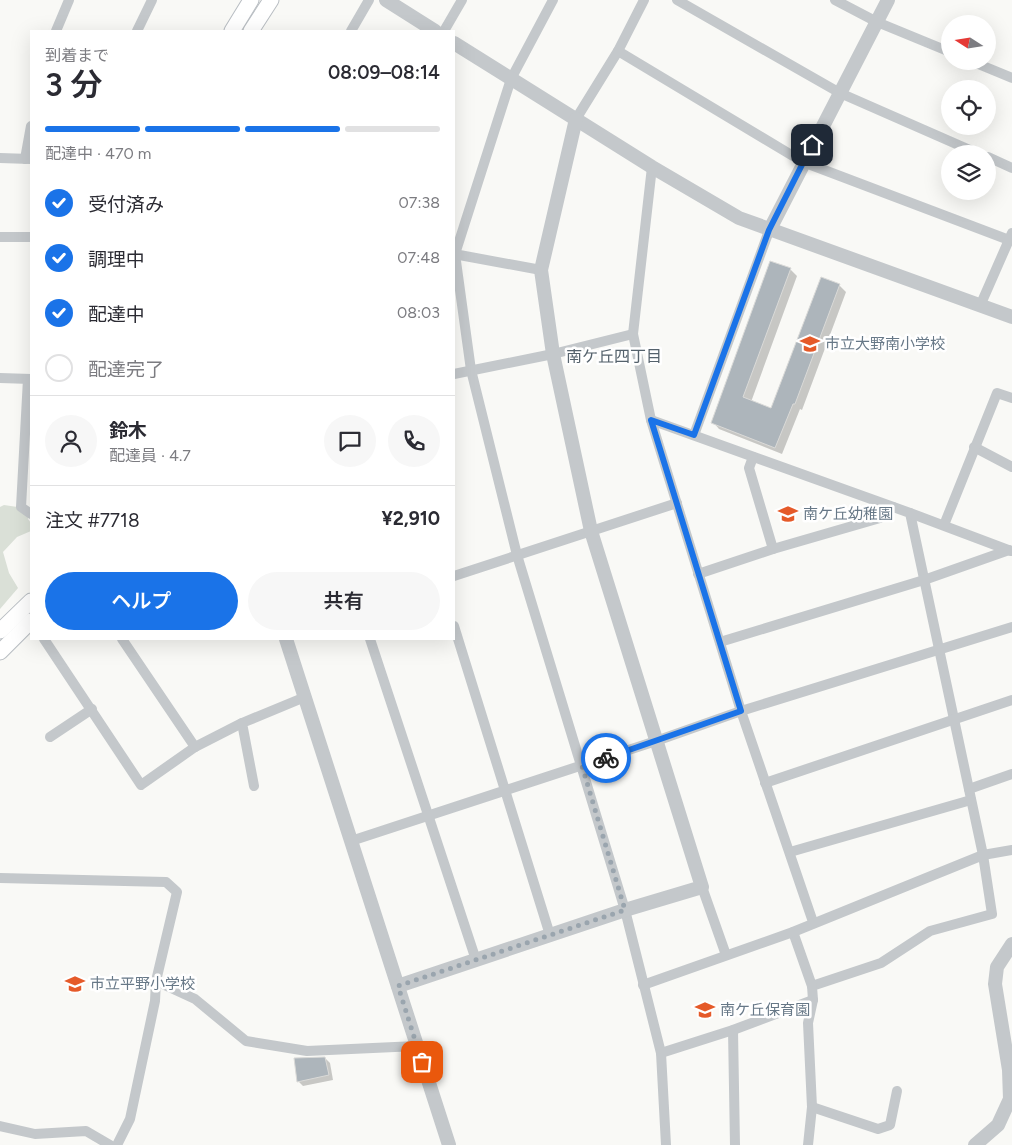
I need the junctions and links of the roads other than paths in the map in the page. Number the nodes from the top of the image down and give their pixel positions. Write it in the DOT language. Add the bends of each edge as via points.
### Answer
graph roads {
  1 [pos="70,0"];
  2 [pos="152,0"];
  3 [pos="251,0"];
  4 [pos="271,0"];
  5 [pos="369,0"];
  6 [pos="386,0"];
  7 [pos="462,0"];
  8 [pos="553,0"];
  9 [pos="644,0"];
  10 [pos="677,0"];
  11 [pos="835,0"];
  12 [pos="888,0"];
  13 [pos="877,22"];
  14 [pos="56,30"];
  15 [pos="137,30"];
  16 [pos="233,30"];
  17 [pos="252,30"];
  18 [pos="353,30"];
  19 [pos="433,30"];
  20 [pos="445,30"];
  21 [pos="455,44"];
  22 [pos="941,48"];
  23 [pos="618,52"];
  24 [pos="993,70"];
  25 [pos="1012,78"];
  26 [pos="511,79"];
  27 [pos="840,93"];
  28 [pos="576,119"];
  29 [pos="30,137"];
  30 [pos="958,145"];
  31 [pos="0,158"];
  32 [pos="28,159"];
  33 [pos="996,161"];
  34 [pos="803,162"];
  35 [pos="652,167"];
  36 [pos="1012,168"];
  37 [pos="769,230"];
  38 [pos="30,237"];
  39 [pos="1010,237"];
  40 [pos="0,238"];
  41 [pos="455,251"];
  42 [pos="455,254"];
  43 [pos="455,261"];
  44 [pos="541,270"];
  45 [pos="980,306"];
  46 [pos="1012,317"];
  47 [pos="633,334"];
  48 [pos="553,354"];
  49 [pos="471,370"];
  50 [pos="455,374"];
  51 [pos="0,378"];
  52 [pos="29,379"];
  53 [pos="1012,398"];
  54 [pos="651,420"];
  55 [pos="694,435"];
  56 [pos="974,447"];
  57 [pos="753,457"];
  58 [pos="1012,467"];
  59 [pos="676,503"];
  60 [pos="894,507"];
  61 [pos="30,513"];
  62 [pos="910,513"];
  63 [pos="944,525"];
  64 [pos="591,531"];
  65 [pos="773,549"];
  66 [pos="1011,551"];
  67 [pos="517,555"];
  68 [pos="698,574"];
  69 [pos="455,576"];
  70 [pos="924,580"];
  71 [pos="29,612"];
  72 [pos="1012,627"];
  73 [pos="455,629"];
  74 [pos="0,631"];
  75 [pos="45,640"];
  76 [pos="123,640"];
  77 [pos="286,640"];
  78 [pos="370,640"];
  79 [pos="720,642"];
  80 [pos="939,650"];
  81 [pos="0,652"];
  82 [pos="305,697"];
  83 [pos="1012,700"];
  84 [pos="92,709"];
  85 [pos="741,711"];
  86 [pos="954,718"];
  87 [pos="242,723"];
  88 [pos="50,736"];
  89 [pos="656,741"];
  90 [pos="195,747"];
  91 [pos="582,766"];
  92 [pos="1012,774"];
  93 [pos="764,783"];
  94 [pos="254,786"];
  95 [pos="969,789"];
  96 [pos="506,791"];
  97 [pos="971,800"];
  98 [pos="428,816"];
  99 [pos="351,841"];
  100 [pos="1012,850"];
  101 [pos="790,852"];
  102 [pos="983,855"];
  103 [pos="0,878"];
  104 [pos="702,887"];
  105 [pos="625,910"];
  106 [pos="813,922"];
  107 [pos="793,932"];
  108 [pos="550,935"];
  109 [pos="1012,944"];
  110 [pos="726,955"];
  111 [pos="476,960"];
  112 [pos="156,981"];
  113 [pos="643,985"];
  114 [pos="398,986"];
  115 [pos="812,986"];
  116 [pos="813,1000"];
  117 [pos="734,1030"];
  118 [pos="417,1046"];
  119 [pos="661,1053"];
  120 [pos="1010,1070"];
  121 [pos="897,1091"];
  122 [pos="812,1107"];
  123 [pos="0,1126"];
  124 [pos="110,1145"];
  125 [pos="116,1145"];
  126 [pos="448,1145"];
  127 [pos="666,1145"];
  128 [pos="735,1145"];
  129 [pos="808,1145"];
  130 [pos="975,1145"];
  1 -- 14 [label="street"];
  2 -- 15 [label="street"];
  3 -- 16 [label="main road"];
  4 -- 17 [label="main road"];
  5 -- 18 [label="street"];
  6 -- 19 [label="street"];
  7 -- 20 [label="street"];
  8 -- 26 [label="street"];
  9 -- 23 [label="street"];
  10 -- 27 [label="street"];
  11 -- 13 [label="street"];
  12 -- 13 [label="street"];
  13 -- 22 [label="street"];
  13 -- 27 [label="street"];
  21 -- 26 [label="street"];
  23 -- 28 [label="street"];
  23 -- 34 [label="street"];
  24 -- 25 [label="street"];
  26 -- 28 [label="street"];
  26 -- 41 [label="street"];
  27 -- 30 [label="street"];
  27 -- 34 [label="street"];
  28 -- 35 [label="street"];
  28 -- 44 [label="street"];
  29 -- 32 [label="street"];
  31 -- 32 [label="street"];
  33 -- 36 [label="street"];
  34 -- 37 [label="street"];
  34 -- 39 [label="street"];
  35 -- 37 [label="street" via="714,205"];
  35 -- 47 [label="street"];
  37 -- 45 [label="street"];
  37 -- 55 [label="street"];
  38 -- 40 [label="street"];
  39 -- 45 [label="street"];
  42 -- 44 [label="street"];
  43 -- 49 [label="street"];
  44 -- 48 [label="street"];
  45 -- 46 [label="street"];
  47 -- 48 [label="street"];
  47 -- 54 [label="street"];
  48 -- 49 [label="street"];
  48 -- 64 [label="street"];
  49 -- 50 [label="street"];
  49 -- 67 [label="street"];
  51 -- 52 [label="street"];
  52 -- 61 [label="street" via="21,507"];
  53 -- 56 [label="street" via="997,393"];
  54 -- 55 [label="street"];
  54 -- 59 [label="street"];
  55 -- 57 [label="street"];
  56 -- 58 [label="street"];
  56 -- 63 [label="street"];
  57 -- 60 [label="street"];
  57 -- 65 [label="street" via="749,468"];
  59 -- 64 [label="street"];
  59 -- 68 [label="street"];
  60 -- 62 [label="street"];
  60 -- 65 [label="street" via="880,518"];
  62 -- 63 [label="street"];
  62 -- 70 [label="street"];
  63 -- 66 [label="street"];
  64 -- 67 [label="street"];
  64 -- 89 [label="street"];
  65 -- 68 [label="street"];
  66 -- 70 [label="street"];
  67 -- 69 [label="street"];
  67 -- 91 [label="street"];
  68 -- 79 [label="street"];
  70 -- 79 [label="street"];
  70 -- 80 [label="street"];
  71 -- 74 [label="main road"];
  71 -- 81 [label="main road"];
  72 -- 80 [label="street"];
  73 -- 96 [label="street"];
  75 -- 84 [label="street"];
  76 -- 90 [label="street"];
  77 -- 82 [label="street"];
  78 -- 98 [label="street"];
  79 -- 85 [label="street"];
  80 -- 85 [label="street"];
  80 -- 86 [label="street"];
  82 -- 87 [label="street"];
  82 -- 99 [label="street"];
  83 -- 86 [label="street"];
  84 -- 88 [label="street"];
  84 -- 90 [label="street" via="141,785"];
  85 -- 89 [label="street"];
  85 -- 93 [label="street"];
  86 -- 93 [label="street"];
  86 -- 95 [label="street"];
  87 -- 90 [label="street"];
  87 -- 94 [label="street"];
  89 -- 91 [label="street"];
  89 -- 104 [label="street"];
  91 -- 96 [label="street"];
  91 -- 105 [label="street"];
  92 -- 95 [label="street"];
  93 -- 101 [label="street"];
  95 -- 97 [label="street"];
  96 -- 98 [label="street"];
  96 -- 108 [label="street"];
  97 -- 101 [label="street"];
  97 -- 102 [label="street"];
  98 -- 99 [label="street"];
  98 -- 111 [label="street"];
  99 -- 114 [label="street"];
  100 -- 102 [label="street"];
  101 -- 106 [label="street"];
  102 -- 106 [label="street"];
  102 -- 115 [label="street" via="992,914 930,931 881,963"];
  103 -- 112 [label="street" via="166,882 177,892"];
  104 -- 105 [label="street"];
  104 -- 110 [label="street"];
  105 -- 108 [label="street"];
  105 -- 113 [label="street"];
  106 -- 107 [label="street"];
  107 -- 110 [label="street"];
  107 -- 115 [label="street"];
  108 -- 111 [label="street"];
  109 -- 120 [label="street" via="997,967 995,984"];
  110 -- 113 [label="street"];
  111 -- 114 [label="street"];
  112 -- 118 [label="street" via="195,999 246,1041 308,1051"];
  112 -- 125 [label="street" via="155,1001 130,1119"];
  113 -- 119 [label="street"];
  114 -- 118 [label="street"];
  115 -- 116 [label="street"];
  116 -- 117 [label="street"];
  116 -- 122 [label="street" via="808,1023"];
  117 -- 119 [label="street"];
  117 -- 128 [label="street"];
  118 -- 126 [label="street"];
  119 -- 127 [label="street"];
  120 -- 130 [label="street" via="1010,1098 998,1125"];
  121 -- 122 [label="street" via="890,1125 878,1129"];
  122 -- 129 [label="street"];
  123 -- 124 [label="street" via="35,1134 86,1131"];
}
